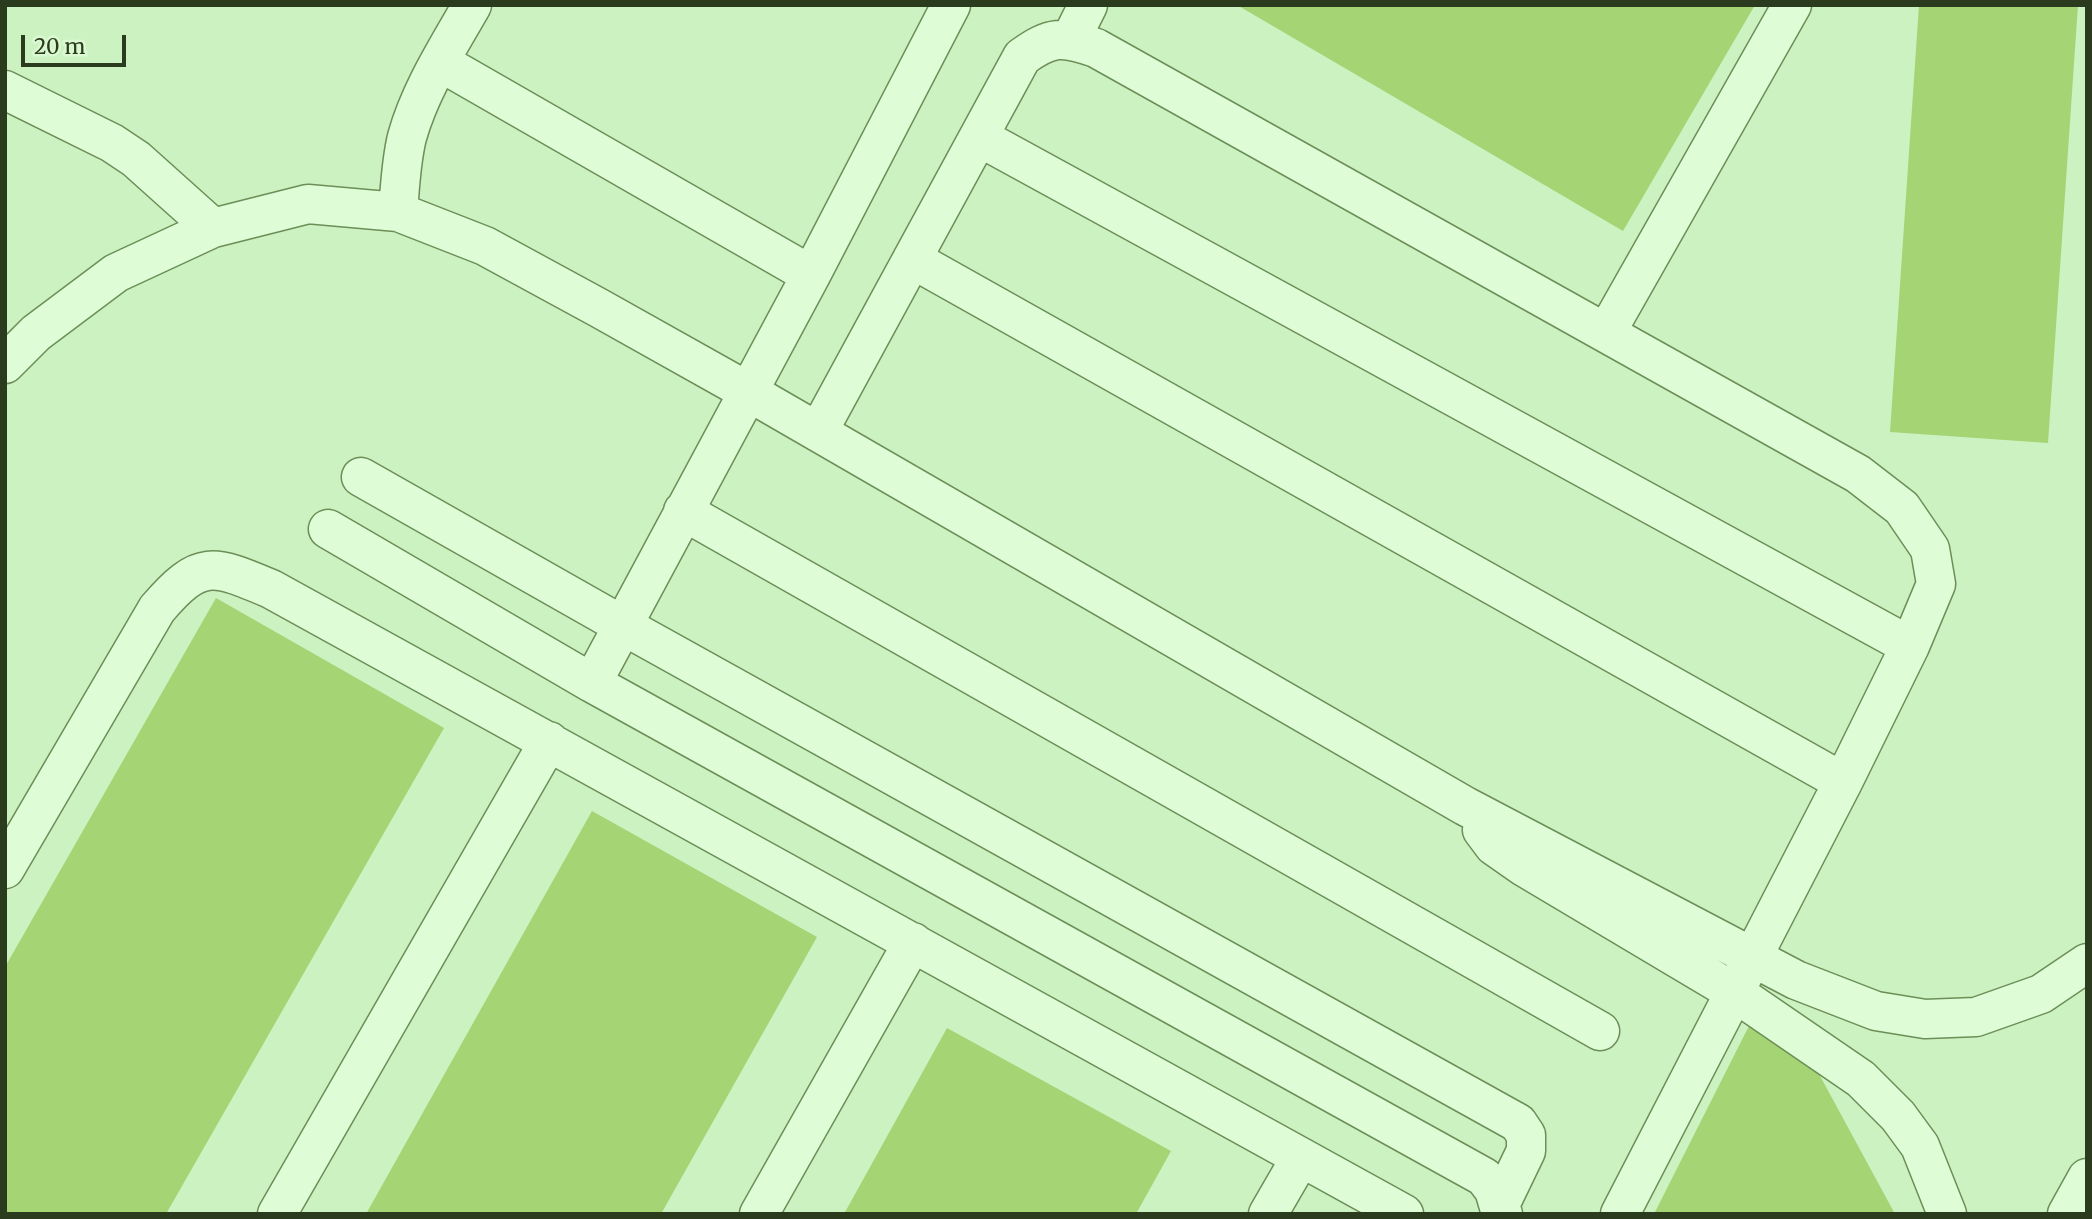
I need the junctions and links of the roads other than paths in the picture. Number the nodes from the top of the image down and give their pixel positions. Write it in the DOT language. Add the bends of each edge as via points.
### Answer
graph roads {
  1 [pos="472,5"];
  2 [pos="951,5"];
  3 [pos="1088,5"];
  4 [pos="1792,5"];
  5 [pos="1071,39"];
  6 [pos="440,62"];
  7 [pos="5,90"];
  8 [pos="979,137"];
  9 [pos="398,212"];
  10 [pos="213,228"];
  11 [pos="912,259"];
  12 [pos="811,275"];
  13 [pos="1606,333"];
  14 [pos="5,364"];
  15 [pos="747,391"];
  16 [pos="818,432"];
  17 [pos="361,477"];
  18 [pos="683,511"];
  19 [pos="328,529"];
  20 [pos="622,625"];
  21 [pos="1910,646"];
  22 [pos="592,682"];
  23 [pos="550,741"];
  24 [pos="1843,782"];
  25 [pos="1465,806"];
  26 [pos="5,869"];
  27 [pos="912,942"];
  28 [pos="1753,955"];
  29 [pos="2087,963"];
  30 [pos="1734,992"];
  31 [pos="1600,1031"];
  32 [pos="1301,1157"];
  33 [pos="2087,1178"];
  34 [pos="1501,1211"];
  35 [pos="277,1214"];
  36 [pos="759,1214"];
  37 [pos="1268,1214"];
  38 [pos="1404,1214"];
  39 [pos="1620,1214"];
  40 [pos="1947,1214"];
  41 [pos="2067,1214"];
  1 -- 6 [label="street"];
  2 -- 12 [label="street"];
  3 -- 5 [label="street"];
  4 -- 13 [label="street"];
  5 -- 8 [label="street" via="1042,42 1022,57"];
  5 -- 13 [label="street" via="1096,48"];
  6 -- 9 [label="street" via="407,136"];
  6 -- 12 [label="street"];
  7 -- 10 [label="street" via="112,143"];
  8 -- 11 [label="street"];
  8 -- 21 [label="street"];
  9 -- 10 [label="street" via="308,204"];
  9 -- 15 [label="street" via="485,246"];
  10 -- 14 [label="street" via="116,273 36,333"];
  11 -- 16 [label="street"];
  11 -- 24 [label="street"];
  12 -- 15 [label="street"];
  13 -- 21 [label="street" via="1858,474 1902,508 1930,550 1936,584"];
  15 -- 16 [label="street"];
  15 -- 18 [label="street"];
  16 -- 25 [label="street"];
  17 -- 20 [label="street"];
  18 -- 20 [label="street"];
  18 -- 31 [label="street"];
  19 -- 22 [label="street"];
  20 -- 22 [label="street"];
  20 -- 34 [label="street" via="1518,1123 1526,1135 1526,1151"];
  21 -- 24 [label="street"];
  22 -- 34 [label="street" via="1484,1177"];
  23 -- 26 [label="street" via="271,589 237,575 204,569 177,585 157,610"];
  23 -- 27 [label="street"];
  23 -- 35 [label="street"];
  24 -- 28 [label="street"];
  25 -- 28 [label="street"];
  25 -- 30 [label="street" via="1494,846 1524,867"];
  27 -- 32 [label="street"];
  27 -- 36 [label="street"];
  28 -- 29 [label="street" via="1796,980 1876,1010 1926,1019 1976,1017 2041,994"];
  28 -- 30 [label="street"];
  30 -- 39 [label="street"];
  30 -- 40 [label="street" via="1861,1079 1898,1116 1920,1146"];
  32 -- 37 [label="street"];
  32 -- 38 [label="street"];
  33 -- 41 [label="street"];
}
